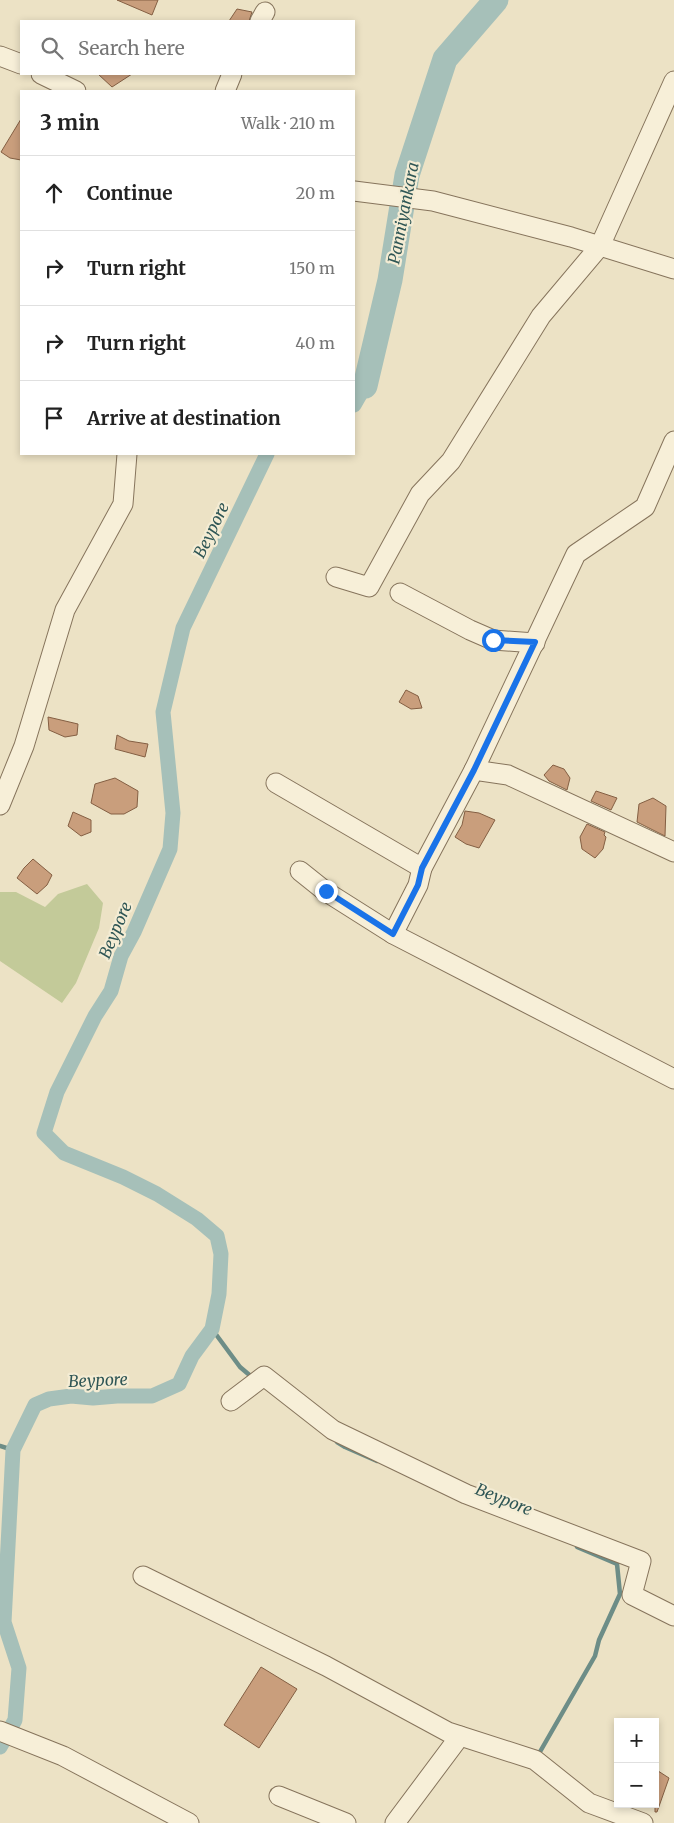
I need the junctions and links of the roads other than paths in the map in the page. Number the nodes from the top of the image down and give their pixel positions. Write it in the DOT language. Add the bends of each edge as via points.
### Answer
graph roads {
  1 [pos="0,56"];
  2 [pos="20,64"];
  3 [pos="43,75"];
  4 [pos="232,75"];
  5 [pos="674,81"];
  6 [pos="74,90"];
  7 [pos="225,90"];
  8 [pos="355,191"];
  9 [pos="600,246"];
  10 [pos="674,269"];
  11 [pos="674,441"];
  12 [pos="127,455"];
  13 [pos="336,578"];
  14 [pos="400,593"];
  15 [pos="535,642"];
  16 [pos="474,770"];
  17 [pos="276,783"];
  18 [pos="0,805"];
  19 [pos="674,852"];
  20 [pos="422,868"];
  21 [pos="300,871"];
  22 [pos="393,934"];
  23 [pos="674,1079"];
  24 [pos="231,1401"];
  25 [pos="143,1576"];
  26 [pos="674,1616"];
  27 [pos="0,1731"];
  28 [pos="460,1736"];
  29 [pos="279,1796"];
  30 [pos="188,1823"];
  31 [pos="346,1823"];
  32 [pos="395,1823"];
  33 [pos="643,1823"];
  1 -- 2 [label="street"];
  3 -- 6 [label="street"];
  4 -- 7 [label="street"];
  5 -- 9 [label="street"];
  8 -- 9 [label="street" via="433,201"];
  9 -- 10 [label="street"];
  9 -- 13 [label="street" via="541,316 451,461 420,494 369,587"];
  11 -- 15 [label="street" via="645,507 576,554"];
  12 -- 18 [label="street" via="123,504 65,610 24,746"];
  14 -- 15 [label="street" via="493,640"];
  15 -- 16 [label="street"];
  16 -- 19 [label="street" via="508,775"];
  16 -- 20 [label="street"];
  17 -- 20 [label="street"];
  20 -- 22 [label="street" via="418,885"];
  21 -- 22 [label="street"];
  22 -- 23 [label="street"];
  24 -- 26 [label="street" via="264,1376 333,1430 466,1494 641,1561 632,1595"];
  25 -- 28 [label="street"];
  27 -- 30 [label="street" via="64,1756"];
  28 -- 32 [label="street"];
  28 -- 33 [label="street" via="535,1760 588,1803"];
  29 -- 31 [label="street"];
}
